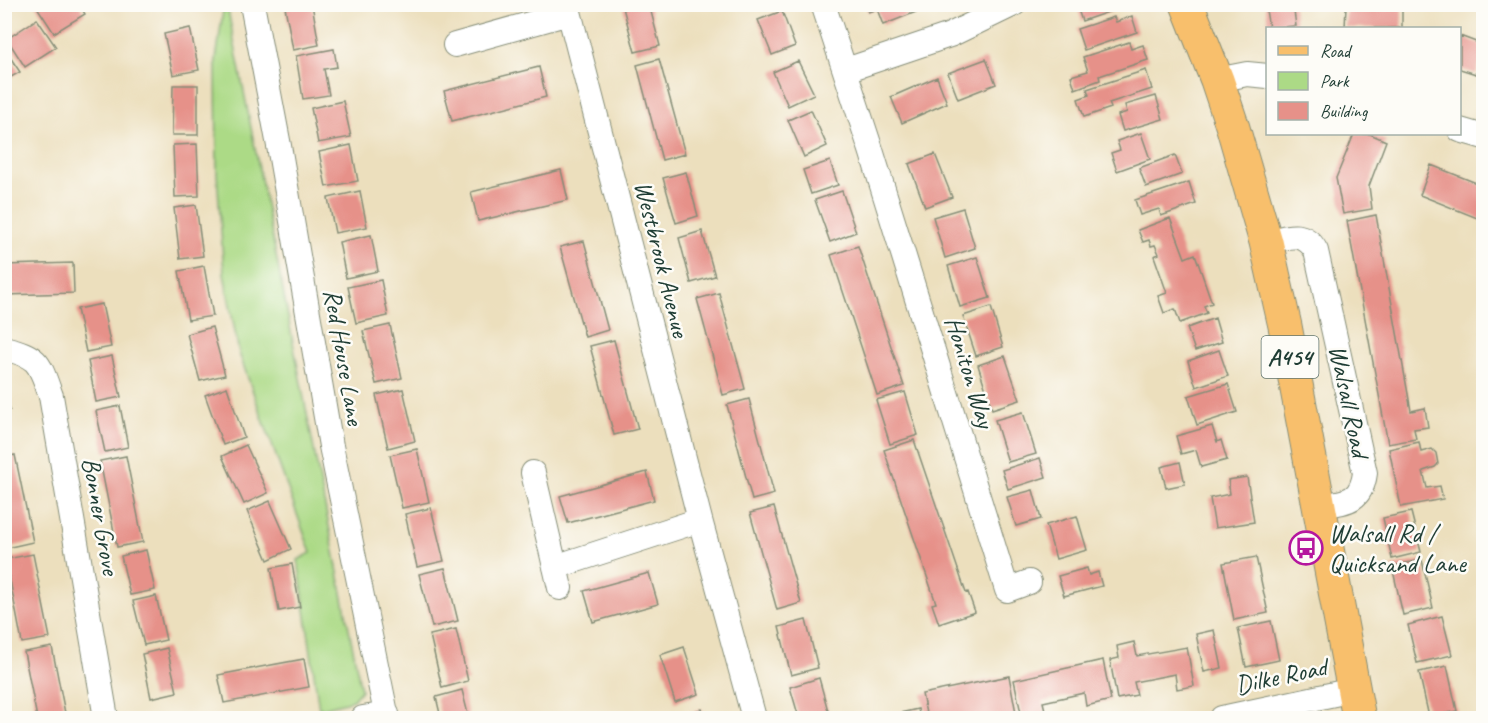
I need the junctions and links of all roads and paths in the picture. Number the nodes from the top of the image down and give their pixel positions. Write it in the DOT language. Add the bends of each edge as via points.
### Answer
graph roads {
  1 [pos="252,4"];
  2 [pos="823,4"];
  3 [pos="1014,4"];
  4 [pos="1187,4"];
  5 [pos="568,9"];
  6 [pos="455,45"];
  7 [pos="846,70"];
  8 [pos="1266,76"];
  9 [pos="1217,80"];
  10 [pos="1461,129"];
  11 [pos="1484,137"];
  12 [pos="1266,242"];
  13 [pos="4,348"];
  14 [pos="533,473"];
  15 [pos="1318,506"];
  16 [pos="700,520"];
  17 [pos="1029,582"];
  18 [pos="1356,704"];
  19 [pos="387,716"];
  20 [pos="106,718"];
  21 [pos="363,718"];
  22 [pos="754,718"];
  23 [pos="1222,718"];
  1 -- 19 [label="street, Red House Lane" via="331,446"];
  2 -- 7 [label="street, Honiton Way"];
  3 -- 7 [label="street" via="950,35"];
  4 -- 9 [label="main road, Walsall Road / A454"];
  5 -- 6 [label="street, Westbrook Avenue"];
  5 -- 16 [label="street, Westbrook Avenue"];
  7 -- 17 [label="street, Honiton Way" via="880,147 1007,590"];
  8 -- 9 [label="street" via="1247,74"];
  9 -- 12 [label="main road, Walsall Road / A454"];
  10 -- 11 [label="street"];
  12 -- 15 [label="main road, Walsall Road / A454"];
  12 -- 15 [label="street, Walsall Road" via="1303,237 1312,242 1316,251 1365,473 1359,494 1350,501"];
  13 -- 20 [label="street, Bonner Grove" via="29,354 41,367 51,396"];
  14 -- 16 [label="street" via="558,577"];
  15 -- 18 [label="main road, Walsall Road / A454"];
  16 -- 22 [label="street, Westbrook Avenue"];
  18 -- 23 [label="street, Dilke Road"];
  19 -- 21 [label="street"];
}
